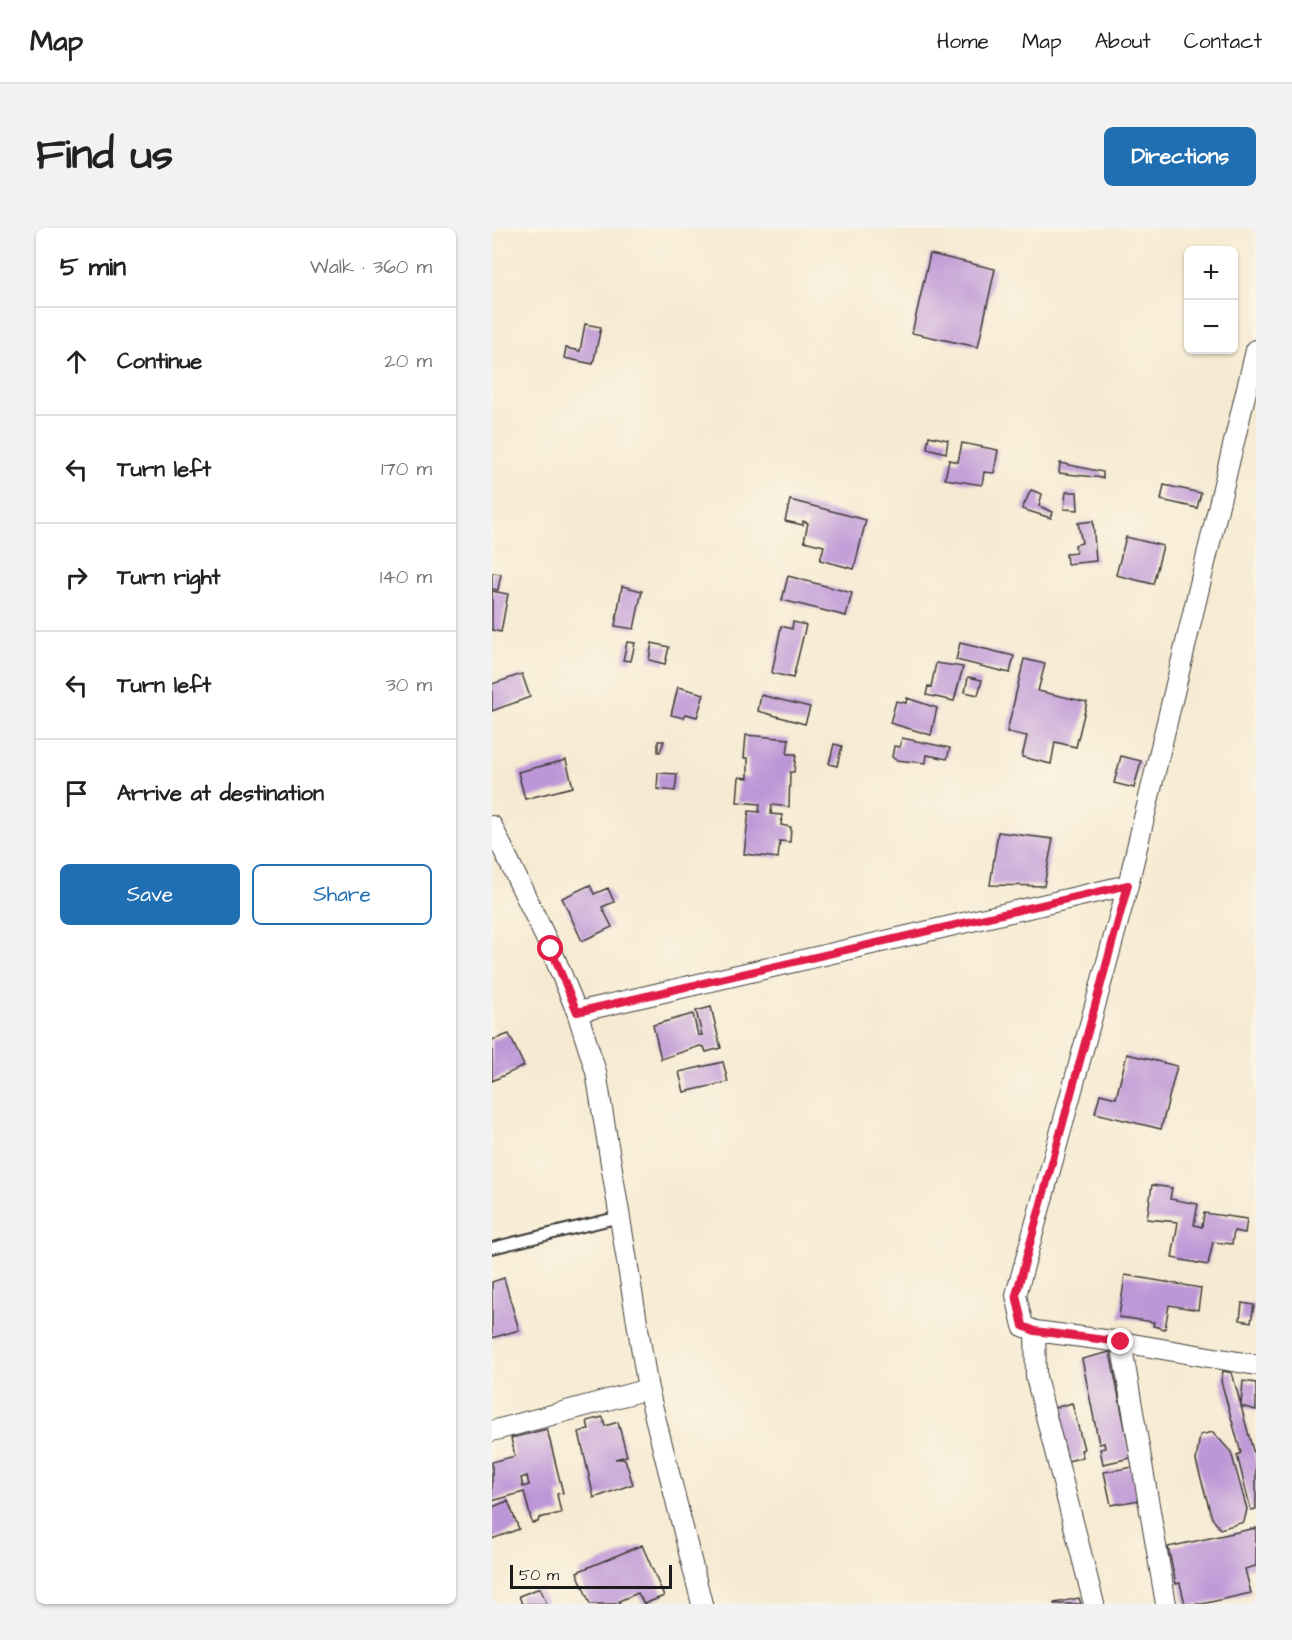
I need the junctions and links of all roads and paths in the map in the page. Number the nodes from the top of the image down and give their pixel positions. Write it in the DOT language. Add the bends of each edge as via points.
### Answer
graph roads {
  1 [pos="1256,350"];
  2 [pos="492,826"];
  3 [pos="1128,885"];
  4 [pos="577,1012"];
  5 [pos="620,1217"];
  6 [pos="492,1248"];
  7 [pos="1035,1331"];
  8 [pos="1121,1342"];
  9 [pos="1256,1365"];
  10 [pos="648,1389"];
  11 [pos="492,1431"];
  12 [pos="702,1604"];
  13 [pos="1094,1604"];
  14 [pos="1166,1604"];
  1 -- 3 [label="street"];
  2 -- 4 [label="street"];
  3 -- 4 [label="street"];
  3 -- 7 [label="street" via="1016,1295 1023,1326"];
  4 -- 5 [label="street" via="596,1072"];
  5 -- 6 [label="lane"];
  5 -- 10 [label="street"];
  7 -- 8 [label="street"];
  7 -- 13 [label="street" via="1036,1377"];
  8 -- 9 [label="street"];
  8 -- 14 [label="street"];
  10 -- 11 [label="street"];
  10 -- 12 [label="street"];
}
